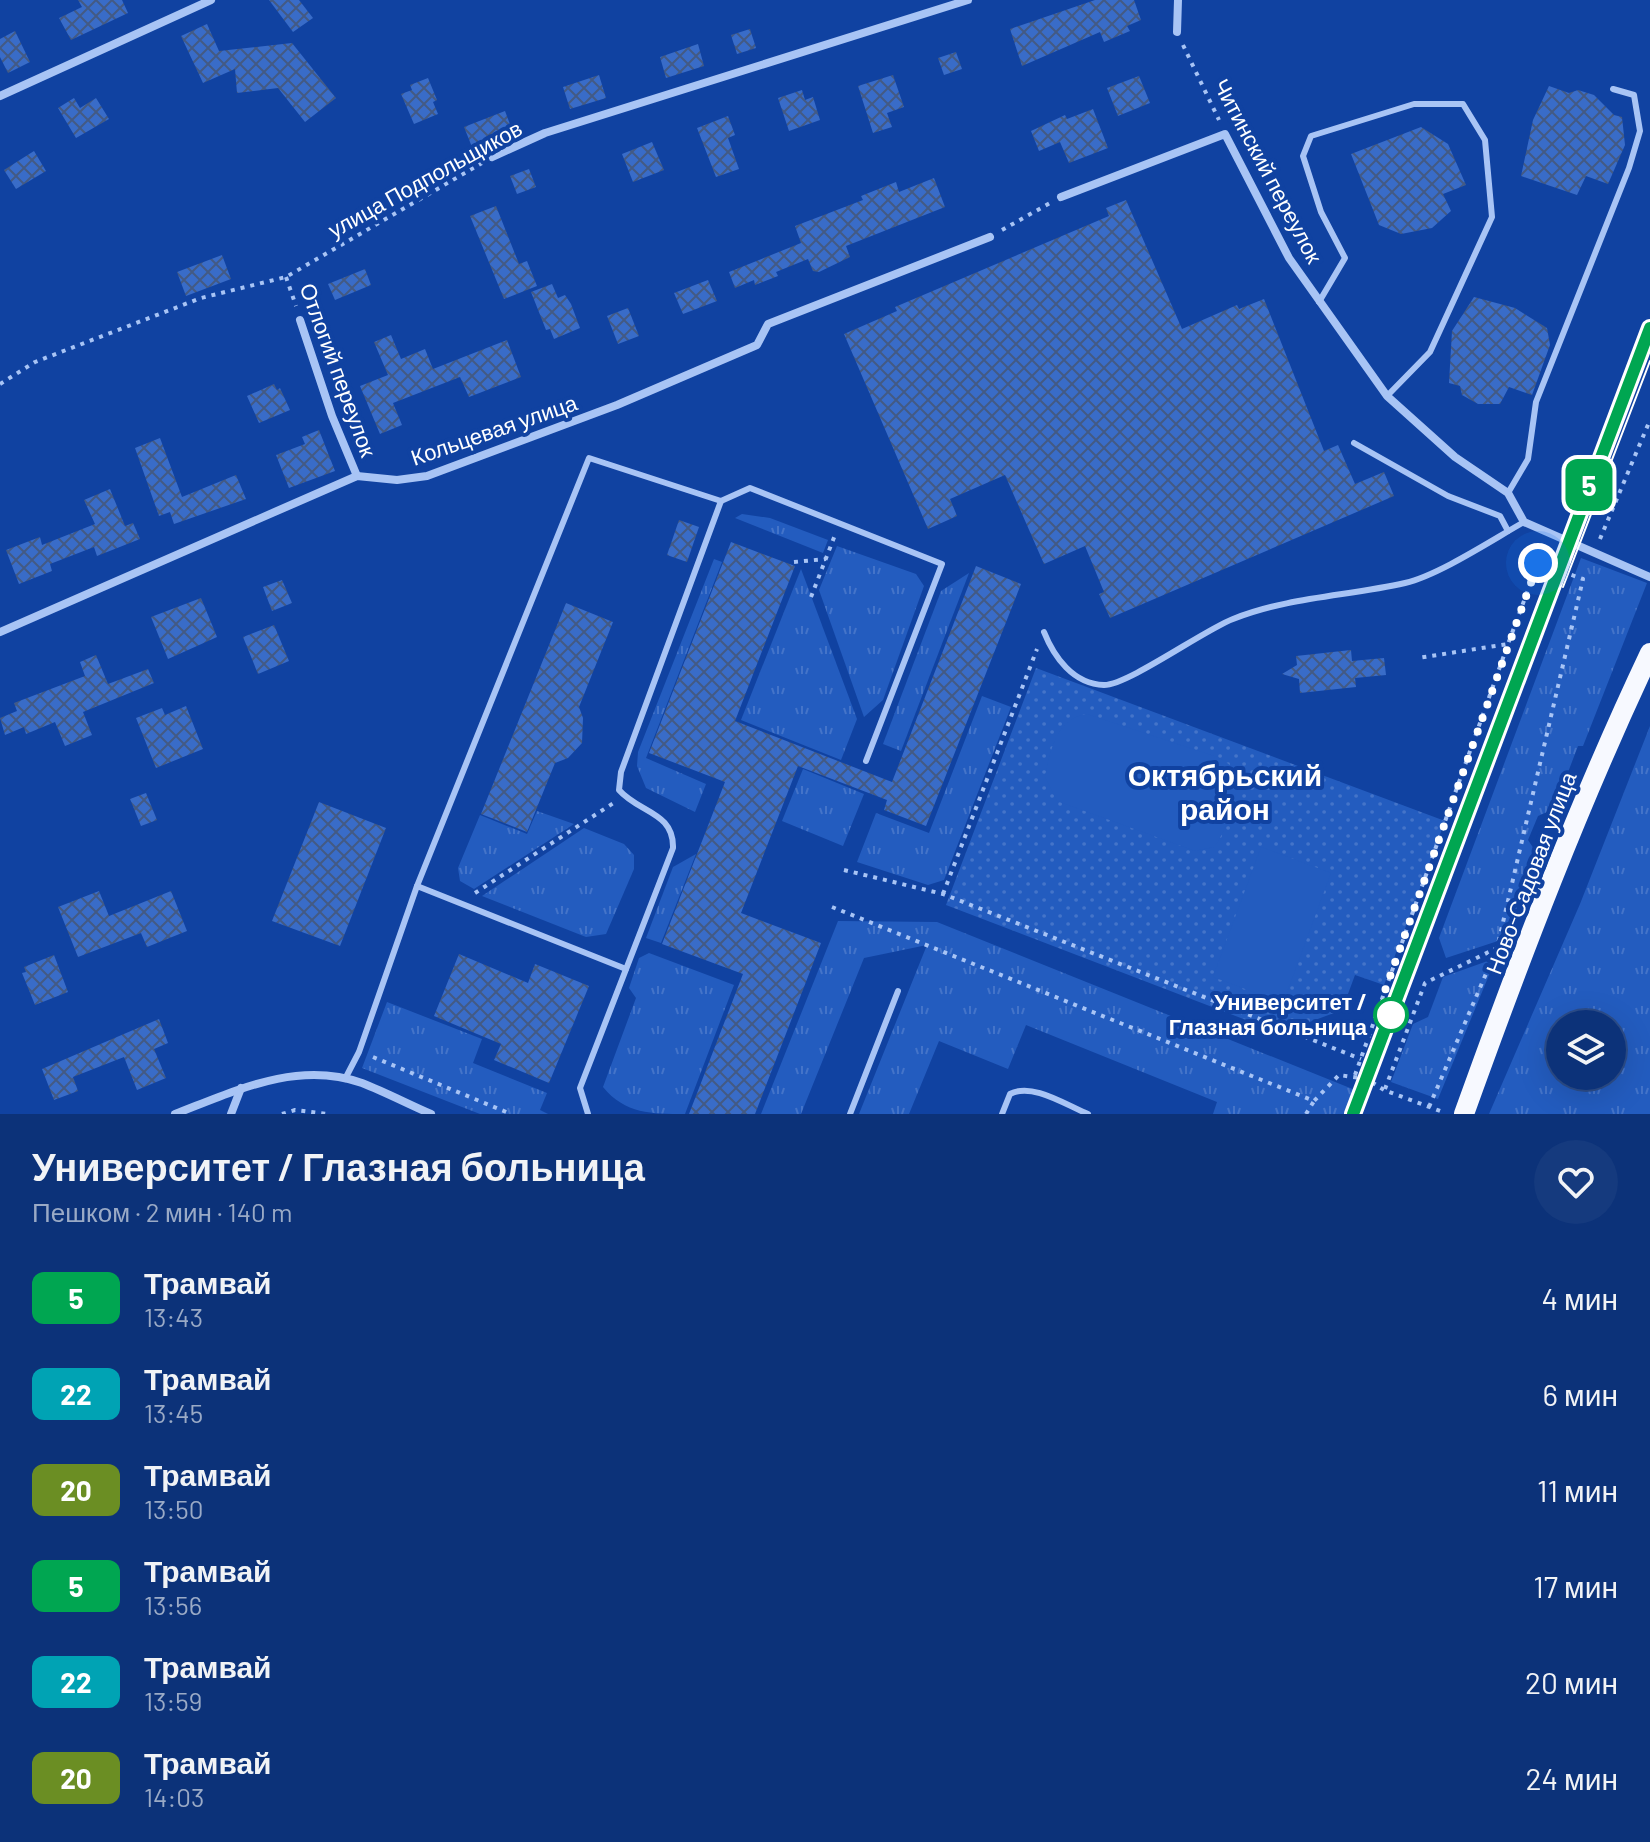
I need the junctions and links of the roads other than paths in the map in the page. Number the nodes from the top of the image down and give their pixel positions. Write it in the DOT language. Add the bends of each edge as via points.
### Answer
graph roads {
  1 [pos="211,0"];
  2 [pos="968,0"];
  3 [pos="1178,0"];
  4 [pos="1177,32"];
  5 [pos="1613,89"];
  6 [pos="0,96"];
  7 [pos="492,157"];
  8 [pos="1061,197"];
  9 [pos="990,237"];
  10 [pos="1319,302"];
  11 [pos="300,320"];
  12 [pos="1387,396"];
  13 [pos="1354,443"];
  14 [pos="357,476"];
  15 [pos="1508,493"];
  16 [pos="721,501"];
  17 [pos="1524,522"];
  18 [pos="1508,531"];
  19 [pos="1650,577"];
  20 [pos="0,632"];
  21 [pos="1044,632"];
  22 [pos="1650,653"];
  23 [pos="866,761"];
  24 [pos="417,886"];
  25 [pos="626,969"];
  26 [pos="898,991"];
  27 [pos="345,1079"];
  28 [pos="241,1088"];
  29 [pos="175,1114"];
  30 [pos="231,1114"];
  31 [pos="431,1114"];
  32 [pos="588,1114"];
  33 [pos="850,1114"];
  34 [pos="1002,1114"];
  35 [pos="1088,1114"];
  36 [pos="1464,1114"];
  1 -- 6 [label="street"];
  2 -- 7 [label="street, улица Подпольщиков" via="545,133"];
  3 -- 4 [label="street"];
  5 -- 15 [label="lane" via="1634,95 1640,131 1536,402 1528,459"];
  8 -- 10 [label="street, Читинский переулок" via="1225,134 1289,258"];
  9 -- 14 [label="street, Кольцевая улица" via="768,324 757,345 617,405 427,476"];
  10 -- 12 [label="street, Читинский переулок"];
  10 -- 12 [label="lane" via="1345,258 1321,212 1303,156 1311,136 1414,104 1463,104 1485,140 1492,217 1430,352"];
  11 -- 14 [label="street, Отлогий переулок"];
  12 -- 15 [label="street, Читинский переулок" via="1455,457"];
  13 -- 18 [label="lane" via="1448,496 1500,516"];
  14 -- 20 [label="street, Кольцевая улица"];
  15 -- 17 [label="street, Читинский переулок"];
  16 -- 23 [label="lane" via="750,488 942,564"];
  16 -- 24 [label="lane" via="589,458"];
  16 -- 25 [label="lane" via="621,772 619,790 624,796 663,818 673,833 673,848"];
  17 -- 18 [label="lane"];
  17 -- 19 [label="street"];
  18 -- 21 [label="lane" via="1409,582 1296,601 1233,619 1105,685 1064,667"];
  22 -- 36 [label="main road, Ново-Садовая улица" via="1566,844"];
  24 -- 25 [label="lane"];
  24 -- 27 [label="lane"];
  25 -- 32 [label="lane" via="580,1088"];
  26 -- 33 [label="lane"];
  27 -- 28 [label="street" via="299,1075"];
  27 -- 31 [label="street"];
  28 -- 29 [label="street"];
  28 -- 30 [label="street"];
  34 -- 35 [label="lane" via="1010,1094 1019,1089"];
}
